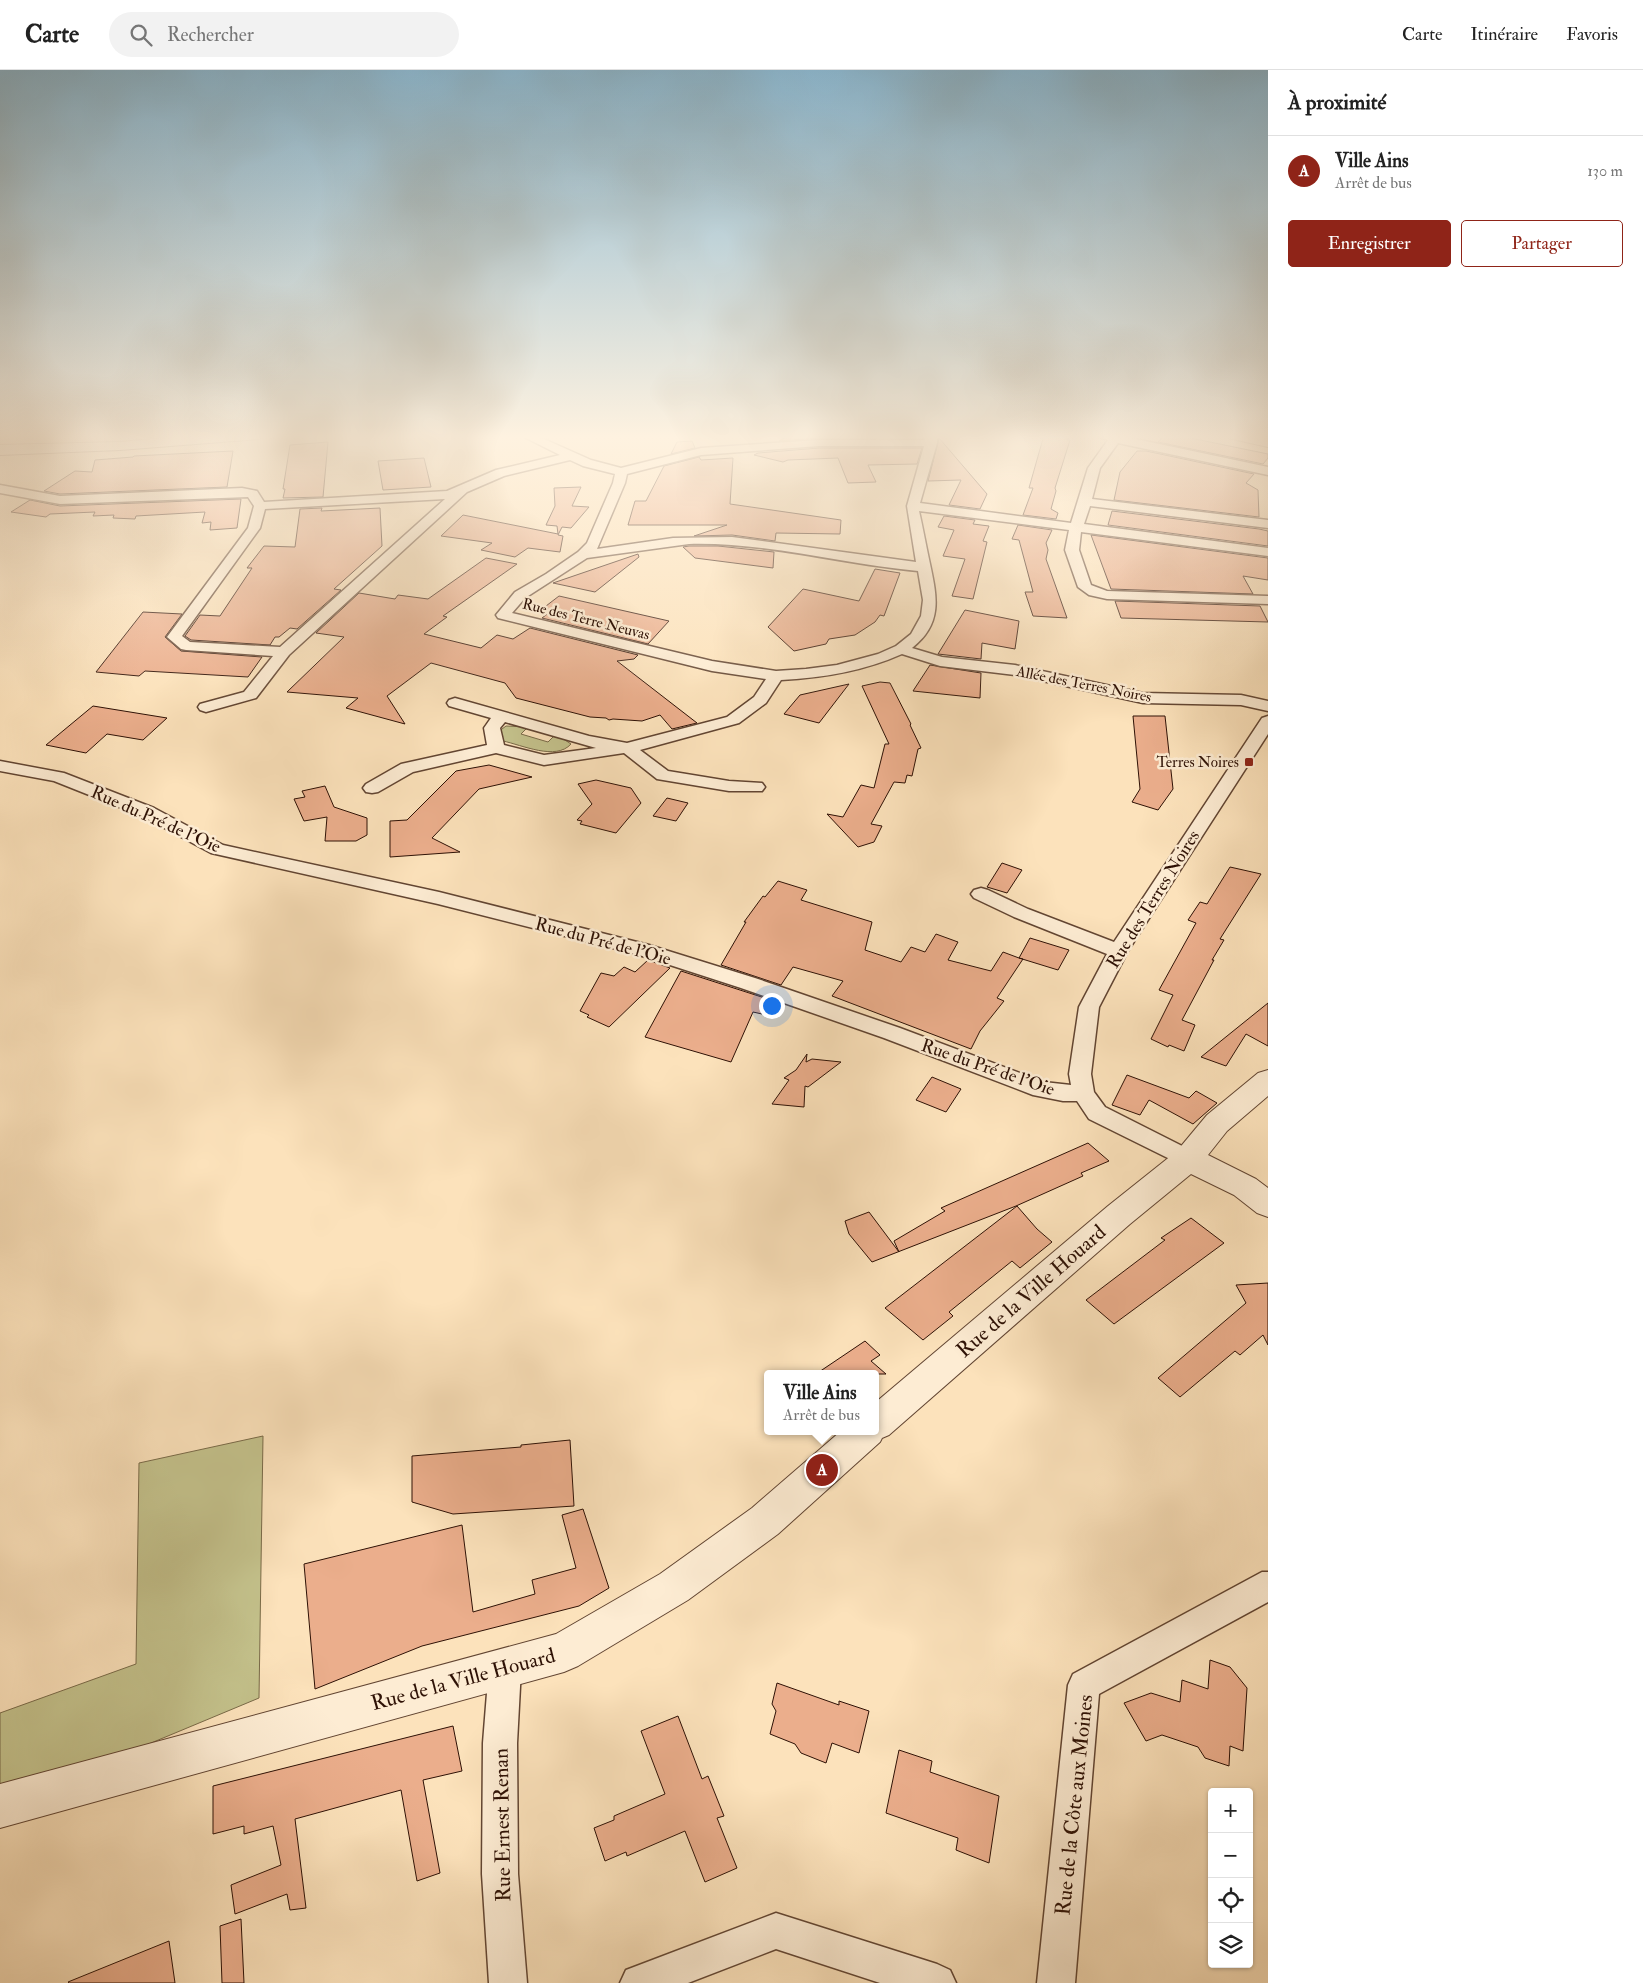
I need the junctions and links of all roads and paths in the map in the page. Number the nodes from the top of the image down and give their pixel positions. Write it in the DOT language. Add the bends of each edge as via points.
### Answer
graph roads {
  1 [pos="255,524"];
  2 [pos="424,524"];
  3 [pos="602,524"];
  4 [pos="917,524"];
  5 [pos="1062,524"];
  6 [pos="1076,526"];
  7 [pos="1268,552"];
  8 [pos="583,555"];
  9 [pos="923,567"];
  10 [pos="1268,600"];
  11 [pos="901,649"];
  12 [pos="284,652"];
  13 [pos="776,676"];
  14 [pos="455,703"];
  15 [pos="1268,706"];
  16 [pos="206,707"];
  17 [pos="501,716"];
  18 [pos="1268,721"];
  19 [pos="496,748"];
  20 [pos="627,748"];
  21 [pos="0,766"];
  22 [pos="756,787"];
  23 [pos="372,788"];
  24 [pos="981,894"];
  25 [pos="1118,951"];
  26 [pos="1268,1080"];
  27 [pos="1083,1093"];
  28 [pos="1188,1159"];
  29 [pos="1268,1206"];
  30 [pos="879,1421"];
  31 [pos="862,1435"];
  32 [pos="1268,1587"];
  33 [pos="505,1668"];
  34 [pos="0,1806"];
  35 [pos="508,1983"];
  36 [pos="638,1983"];
  37 [pos="937,1983"];
  38 [pos="1056,1983"];
  1 -- 12 [label="street" via="174,637 186,646"];
  2 -- 12 [label="street"];
  3 -- 8 [label="street, Rue des Terre Neuvas" via="593,545"];
  4 -- 9 [label="street"];
  5 -- 6 [label="street"];
  6 -- 7 [label="street"];
  6 -- 10 [label="street" via="1072,550 1085,587 1094,592"];
  8 -- 9 [label="street" via="669,541 704,540 763,544"];
  8 -- 13 [label="street, Rue des Terre Neuvas" via="520,594 503,615 712,666"];
  9 -- 11 [label="street" via="930,600 928,616 917,637"];
  11 -- 13 [label="street" via="838,669"];
  11 -- 15 [label="street, Allée des Terres Noires" via="940,661 1015,670 1143,698 1241,700"];
  12 -- 16 [label="street" via="250,695"];
  13 -- 20 [label="street" via="760,700 733,720"];
  14 -- 17 [label="street"];
  17 -- 19 [label="street" via="492,728"];
  17 -- 20 [label="street" via="587,741"];
  18 -- 25 [label="street, Rue des Terres Noires"];
  19 -- 20 [label="street" via="544,760"];
  19 -- 23 [label="street" via="407,768"];
  20 -- 22 [label="street" via="663,775"];
  21 -- 27 [label="street, Rue du Pré de l'Oie" via="58,777 148,812 217,849 439,898 642,949 847,1018 1042,1089"];
  24 -- 25 [label="street" via="1020,913"];
  25 -- 27 [label="street, Rue des Terres Noires" via="1089,1007 1080,1074"];
  26 -- 28 [label="street, Rue de la Ville Houard" via="1216,1122"];
  27 -- 28 [label="street" via="1097,1113"];
  28 -- 29 [label="street" via="1245,1187"];
  28 -- 30 [label="street, Rue de la Ville Houard"];
  31 -- 33 [label="street, Rue de la Ville Houard" via="765,1521 674,1587 564,1652"];
  32 -- 38 [label="street, Rue de la Côte aux Moines" via="1262,1587 1084,1685"];
  33 -- 34 [label="street, Rue de la Ville Houard"];
  33 -- 35 [label="street, Rue Ernest Renan" via="500,1743 500,1874"];
  36 -- 37 [label="street" via="776,1931"];
}
